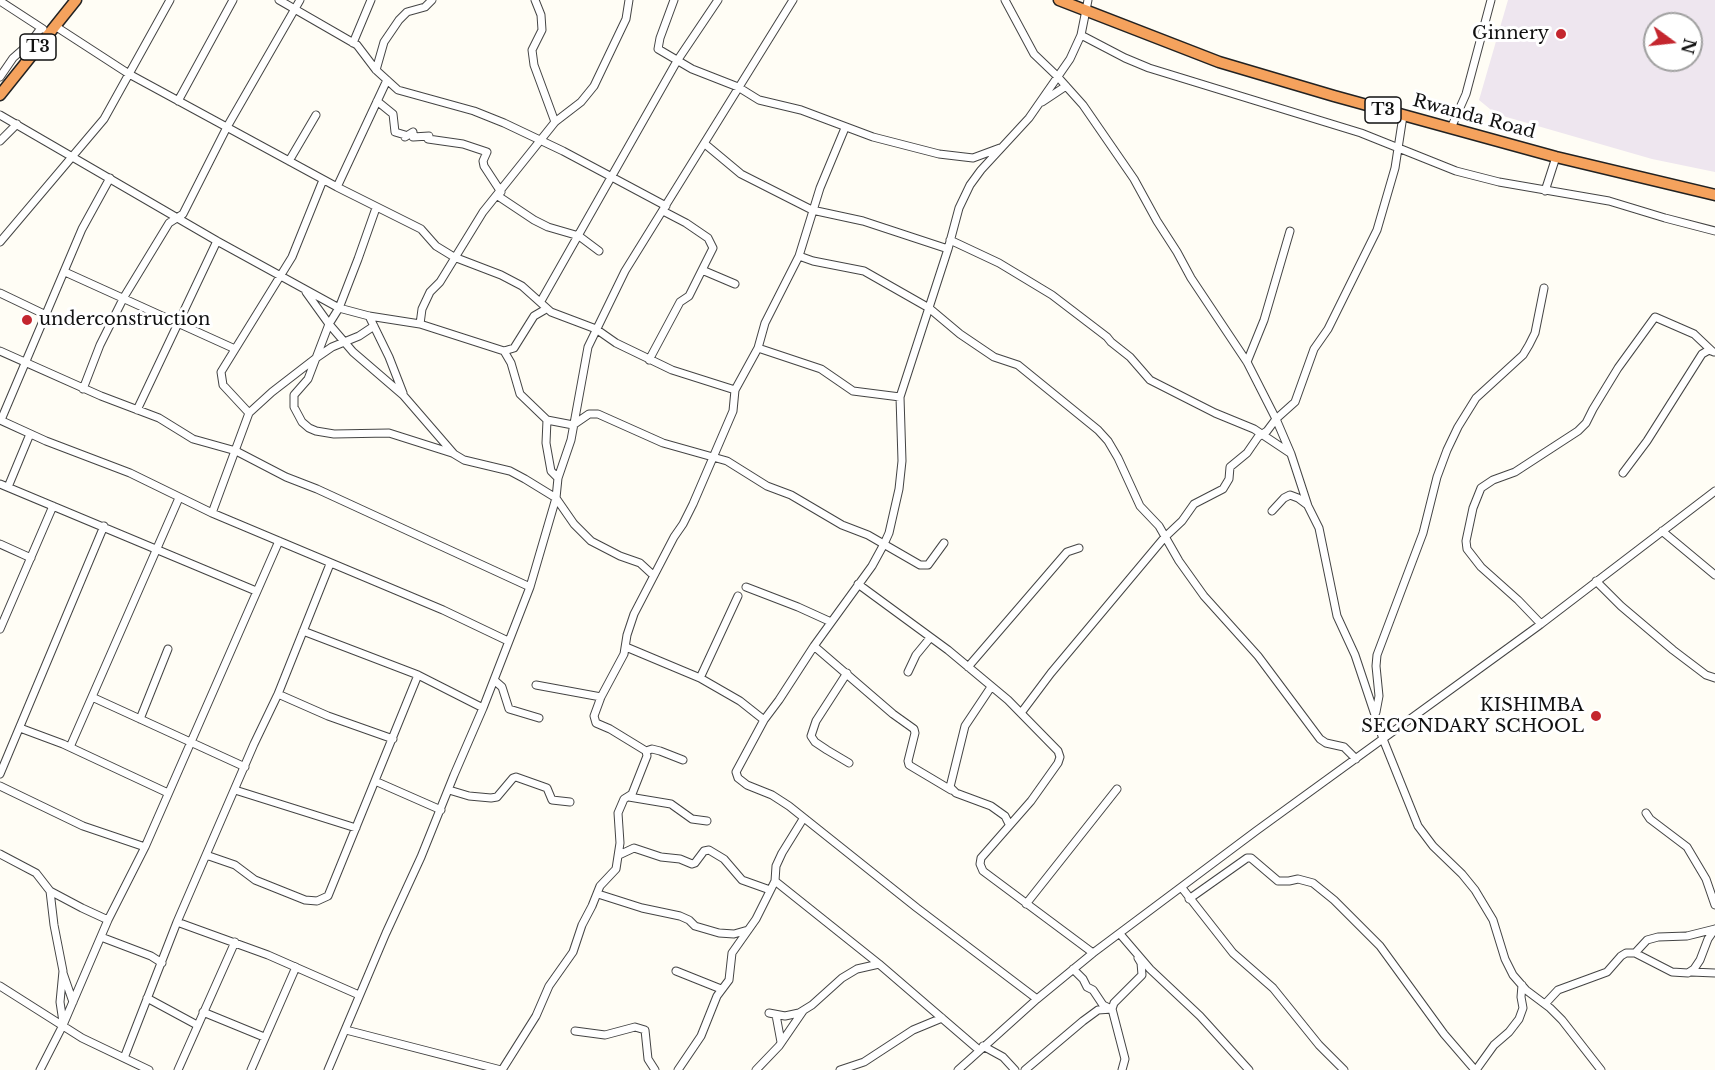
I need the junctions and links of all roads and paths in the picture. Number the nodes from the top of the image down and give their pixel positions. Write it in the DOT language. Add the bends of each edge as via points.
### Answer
graph roads {
  1 [pos="76,0"];
  2 [pos="170,0"];
  3 [pos="233,0"];
  4 [pos="279,0"];
  5 [pos="300,0"];
  6 [pos="371,0"];
  7 [pos="432,0"];
  8 [pos="536,0"];
  9 [pos="629,0"];
  10 [pos="674,0"];
  11 [pos="718,0"];
  12 [pos="793,0"];
  13 [pos="1005,0"];
  14 [pos="1059,0"];
  15 [pos="1491,0"];
  16 [pos="0,1"];
  17 [pos="1011,4"];
  18 [pos="1087,6"];
  19 [pos="295,9"];
  20 [pos="48,29"];
  21 [pos="1081,35"];
  22 [pos="353,43"];
  23 [pos="677,61"];
  24 [pos="376,70"];
  25 [pos="129,74"];
  26 [pos="1057,76"];
  27 [pos="0,77"];
  28 [pos="387,80"];
  29 [pos="1066,86"];
  30 [pos="738,87"];
  31 [pos="0,95"];
  32 [pos="178,101"];
  33 [pos="377,101"];
  34 [pos="1040,103"];
  35 [pos="0,115"];
  36 [pos="316,115"];
  37 [pos="1403,116"];
  38 [pos="555,122"];
  39 [pos="17,124"];
  40 [pos="227,127"];
  41 [pos="845,128"];
  42 [pos="1450,128"];
  43 [pos="0,141"];
  44 [pos="541,141"];
  45 [pos="705,144"];
  46 [pos="1006,145"];
  47 [pos="1399,148"];
  48 [pos="72,156"];
  49 [pos="1556,157"];
  50 [pos="290,161"];
  51 [pos="612,177"];
  52 [pos="110,178"];
  53 [pos="323,180"];
  54 [pos="337,187"];
  55 [pos="1545,191"];
  56 [pos="499,194"];
  57 [pos="1715,195"];
  58 [pos="376,208"];
  59 [pos="664,208"];
  60 [pos="812,210"];
  61 [pos="178,218"];
  62 [pos="1290,231"];
  63 [pos="1715,231"];
  64 [pos="579,236"];
  65 [pos="950,240"];
  66 [pos="217,241"];
  67 [pos="0,242"];
  68 [pos="948,249"];
  69 [pos="599,251"];
  70 [pos="799,256"];
  71 [pos="454,257"];
  72 [pos="702,270"];
  73 [pos="64,272"];
  74 [pos="279,276"];
  75 [pos="735,284"];
  76 [pos="1544,288"];
  77 [pos="304,290"];
  78 [pos="0,293"];
  79 [pos="124,297"];
  80 [pos="541,301"];
  81 [pos="339,308"];
  82 [pos="929,308"];
  83 [pos="546,309"];
  84 [pos="46,315"];
  85 [pos="369,316"];
  86 [pos="179,323"];
  87 [pos="329,324"];
  88 [pos="420,324"];
  89 [pos="374,326"];
  90 [pos="596,329"];
  91 [pos="344,342"];
  92 [pos="758,348"];
  93 [pos="235,350"];
  94 [pos="0,351"];
  95 [pos="504,351"];
  96 [pos="1714,352"];
  97 [pos="316,358"];
  98 [pos="650,360"];
  99 [pos="1247,362"];
  100 [pos="26,363"];
  101 [pos="83,389"];
  102 [pos="735,390"];
  103 [pos="403,395"];
  104 [pos="900,397"];
  105 [pos="136,410"];
  106 [pos="249,413"];
  107 [pos="1276,418"];
  108 [pos="0,420"];
  109 [pos="547,420"];
  110 [pos="573,425"];
  111 [pos="30,434"];
  112 [pos="1263,434"];
  113 [pos="236,451"];
  114 [pos="454,454"];
  115 [pos="1291,454"];
  116 [pos="713,457"];
  117 [pos="1623,473"];
  118 [pos="558,478"];
  119 [pos="0,484"];
  120 [pos="8,487"];
  121 [pos="1715,491"];
  122 [pos="179,498"];
  123 [pos="556,498"];
  124 [pos="53,506"];
  125 [pos="1308,506"];
  126 [pos="1272,511"];
  127 [pos="212,513"];
  128 [pos="104,526"];
  129 [pos="1662,531"];
  130 [pos="1164,538"];
  131 [pos="279,541"];
  132 [pos="944,543"];
  133 [pos="0,544"];
  134 [pos="884,544"];
  135 [pos="156,548"];
  136 [pos="1079,548"];
  137 [pos="31,558"];
  138 [pos="330,564"];
  139 [pos="653,575"];
  140 [pos="1715,575"];
  141 [pos="1596,581"];
  142 [pos="858,584"];
  143 [pos="530,587"];
  144 [pos="746,588"];
  145 [pos="256,591"];
  146 [pos="738,596"];
  147 [pos="831,622"];
  148 [pos="1540,624"];
  149 [pos="0,629"];
  150 [pos="303,631"];
  151 [pos="930,638"];
  152 [pos="508,641"];
  153 [pos="814,645"];
  154 [pos="626,647"];
  155 [pos="168,649"];
  156 [pos="968,667"];
  157 [pos="908,672"];
  158 [pos="847,673"];
  159 [pos="418,675"];
  160 [pos="700,678"];
  161 [pos="1715,678"];
  162 [pos="494,680"];
  163 [pos="536,685"];
  164 [pos="991,687"];
  165 [pos="278,694"];
  166 [pos="92,697"];
  167 [pos="601,697"];
  168 [pos="483,708"];
  169 [pos="1022,713"];
  170 [pos="1376,714"];
  171 [pos="539,718"];
  172 [pos="140,719"];
  173 [pos="764,720"];
  174 [pos="20,728"];
  175 [pos="393,739"];
  176 [pos="1383,739"];
  177 [pos="190,742"];
  178 [pos="70,747"];
  179 [pos="646,751"];
  180 [pos="1356,759"];
  181 [pos="683,760"];
  182 [pos="849,763"];
  183 [pos="245,767"];
  184 [pos="0,774"];
  185 [pos="375,781"];
  186 [pos="0,786"];
  187 [pos="1117,789"];
  188 [pos="235,790"];
  189 [pos="449,790"];
  190 [pos="951,790"];
  191 [pos="168,793"];
  192 [pos="629,797"];
  193 [pos="570,802"];
  194 [pos="441,810"];
  195 [pos="1646,813"];
  196 [pos="803,819"];
  197 [pos="707,821"];
  198 [pos="1009,824"];
  199 [pos="356,828"];
  200 [pos="145,847"];
  201 [pos="0,854"];
  202 [pos="206,855"];
  203 [pos="619,855"];
  204 [pos="775,881"];
  205 [pos="1182,888"];
  206 [pos="770,890"];
  207 [pos="50,891"];
  208 [pos="598,894"];
  209 [pos="1189,899"];
  210 [pos="1026,904"];
  211 [pos="1715,905"];
  212 [pos="108,920"];
  213 [pos="177,922"];
  214 [pos="1715,929"];
  215 [pos="748,930"];
  216 [pos="1120,934"];
  217 [pos="101,938"];
  218 [pos="236,942"];
  219 [pos="1132,949"];
  220 [pos="1093,953"];
  221 [pos="1635,953"];
  222 [pos="162,963"];
  223 [pos="879,964"];
  224 [pos="296,967"];
  225 [pos="1073,969"];
  226 [pos="63,971"];
  227 [pos="676,971"];
  228 [pos="1690,972"];
  229 [pos="1715,973"];
  230 [pos="1522,985"];
  231 [pos="0,986"];
  232 [pos="721,989"];
  233 [pos="359,995"];
  234 [pos="147,998"];
  235 [pos="1037,999"];
  236 [pos="73,1002"];
  237 [pos="1545,1004"];
  238 [pos="805,1009"];
  239 [pos="1112,1009"];
  240 [pos="203,1012"];
  241 [pos="942,1018"];
  242 [pos="63,1025"];
  243 [pos="197,1025"];
  244 [pos="345,1030"];
  245 [pos="575,1031"];
  246 [pos="264,1037"];
  247 [pos="781,1042"];
  248 [pos="981,1048"];
  249 [pos="124,1058"];
  250 [pos="759,1069"];
  251 [pos="40,1070"];
  252 [pos="149,1070"];
  253 [pos="178,1070"];
  254 [pos="251,1070"];
  255 [pos="328,1070"];
  256 [pos="501,1070"];
  257 [pos="655,1070"];
  258 [pos="678,1070"];
  259 [pos="840,1070"];
  260 [pos="958,1070"];
  261 [pos="1015,1070"];
  262 [pos="1025,1070"];
  263 [pos="1122,1070"];
  264 [pos="1249,1070"];
  265 [pos="1344,1070"];
  266 [pos="1475,1070"];
  267 [pos="1601,1070"];
  1 -- 20 [label="highway, T3"];
  2 -- 25 [label="street"];
  3 -- 32 [label="street"];
  4 -- 19 [label="street"];
  5 -- 19 [label="street"];
  6 -- 22 [label="street"];
  7 -- 24 [label="street" via="399,20 384,42"];
  8 -- 38 [label="street" via="542,30 532,50 534,65"];
  9 -- 38 [label="street" via="626,19 594,86"];
  10 -- 23 [label="street" via="658,49"];
  11 -- 23 [label="street"];
  12 -- 30 [label="street"];
  13 -- 17 [label="street"];
  14 -- 18 [label="highway, Rwanda Road / T3"];
  15 -- 42 [label="street" via="1466,94"];
  16 -- 20 [label="street"];
  17 -- 26 [label="street" via="1030,48"];
  18 -- 21 [label="street"];
  18 -- 37 [label="highway, Rwanda Road / T3" via="1219,62"];
  19 -- 22 [label="street"];
  19 -- 40 [label="street"];
  20 -- 25 [label="street"];
  20 -- 27 [label="street" via="13,58"];
  20 -- 31 [label="highway, T3"];
  21 -- 26 [label="street"];
  21 -- 47 [label="street" via="1174,78 1361,133"];
  22 -- 24 [label="street"];
  23 -- 30 [label="street"];
  23 -- 51 [label="street"];
  24 -- 28 [label="street"];
  25 -- 32 [label="street"];
  25 -- 48 [label="street" via="104,119"];
  26 -- 29 [label="street"];
  26 -- 34 [label="street"];
  28 -- 33 [label="street"];
  28 -- 44 [label="street" via="398,90 474,111"];
  29 -- 34 [label="street"];
  29 -- 99 [label="street" via="1124,163 1191,278"];
  30 -- 41 [label="street" via="759,100 801,110"];
  30 -- 45 [label="street"];
  32 -- 40 [label="street"];
  33 -- 54 [label="street"];
  33 -- 56 [label="street" via="393,114 395,132 405,137 413,132 412,137 429,136 428,139 487,152 484,166"];
  34 -- 46 [label="street"];
  35 -- 39 [label="street"];
  36 -- 50 [label="street"];
  37 -- 42 [label="highway, Rwanda Road / T3"];
  37 -- 47 [label="street"];
  38 -- 44 [label="street"];
  39 -- 43 [label="street"];
  39 -- 48 [label="street"];
  40 -- 50 [label="street"];
  40 -- 61 [label="street"];
  41 -- 46 [label="street" via="958,158 973,158"];
  41 -- 60 [label="street"];
  42 -- 49 [label="highway, Rwanda Road / T3"];
  44 -- 51 [label="street"];
  44 -- 56 [label="street"];
  45 -- 59 [label="street"];
  45 -- 60 [label="street" via="741,174"];
  46 -- 65 [label="street" via="969,185"];
  47 -- 55 [label="street" via="1456,171"];
  47 -- 107 [label="street" via="1376,234 1314,349 1298,398"];
  48 -- 52 [label="street"];
  48 -- 67 [label="street"];
  49 -- 55 [label="street"];
  49 -- 57 [label="highway, Rwanda Road / T3"];
  50 -- 53 [label="street"];
  51 -- 59 [label="street"];
  51 -- 64 [label="street"];
  52 -- 61 [label="street"];
  52 -- 73 [label="street"];
  53 -- 54 [label="street"];
  53 -- 74 [label="street" via="292,257"];
  54 -- 58 [label="street"];
  55 -- 63 [label="street" via="1609,201"];
  56 -- 64 [label="street" via="534,220"];
  56 -- 71 [label="street"];
  58 -- 71 [label="street" via="420,229"];
  58 -- 81 [label="street"];
  59 -- 72 [label="street" via="711,241 713,248"];
  59 -- 90 [label="street" via="625,271"];
  60 -- 68 [label="street"];
  60 -- 70 [label="street"];
  61 -- 66 [label="street"];
  61 -- 79 [label="street" via="169,223"];
  62 -- 99 [label="street" via="1264,320"];
  64 -- 69 [label="street"];
  64 -- 80 [label="street"];
  65 -- 68 [label="street"];
  65 -- 112 [label="street" via="1053,295 1130,357 1150,380"];
  66 -- 74 [label="street"];
  66 -- 86 [label="street"];
  68 -- 82 [label="street"];
  70 -- 82 [label="street" via="864,271"];
  70 -- 92 [label="street" via="765,323"];
  71 -- 80 [label="street" via="501,275"];
  71 -- 88 [label="street" via="430,292"];
  72 -- 75 [label="street"];
  72 -- 98 [label="street" via="688,298 680,302"];
  73 -- 79 [label="street"];
  73 -- 84 [label="street"];
  74 -- 77 [label="street"];
  74 -- 93 [label="street"];
  76 -- 170 [label="street" via="1529,345 1476,398 1458,427 1437,477 1423,533 1377,655"];
  77 -- 81 [label="street"];
  77 -- 87 [label="street"];
  78 -- 84 [label="street"];
  79 -- 86 [label="street"];
  79 -- 101 [label="street"];
  80 -- 83 [label="street"];
  81 -- 85 [label="street"];
  81 -- 87 [label="street"];
  82 -- 104 [label="street"];
  82 -- 130 [label="street" via="994,357 1018,365 1098,430 1118,458 1140,506 1159,526"];
  83 -- 90 [label="street"];
  83 -- 95 [label="street" via="534,316 514,348"];
  84 -- 100 [label="street"];
  85 -- 88 [label="street"];
  85 -- 89 [label="street"];
  86 -- 93 [label="street"];
  86 -- 105 [label="street"];
  87 -- 91 [label="street"];
  87 -- 97 [label="street"];
  88 -- 95 [label="street"];
  89 -- 91 [label="street"];
  89 -- 103 [label="street"];
  90 -- 98 [label="street"];
  90 -- 110 [label="street" via="588,347"];
  91 -- 97 [label="street"];
  91 -- 103 [label="street"];
  92 -- 102 [label="street"];
  92 -- 104 [label="street" via="821,369 854,392"];
  93 -- 106 [label="street" via="221,377 224,386"];
  94 -- 100 [label="street"];
  95 -- 109 [label="street" via="520,394"];
  96 -- 117 [label="street" via="1702,354"];
  96 -- 148 [label="street" via="1694,334 1655,317 1578,431 1515,472 1481,488 1473,508 1467,549"];
  97 -- 106 [label="street"];
  97 -- 114 [label="street" via="305,384 293,399 302,422 309,428 334,434 388,433"];
  98 -- 102 [label="street"];
  99 -- 107 [label="street"];
  100 -- 101 [label="street"];
  100 -- 108 [label="street"];
  101 -- 105 [label="street"];
  102 -- 116 [label="street" via="733,411"];
  103 -- 114 [label="street"];
  104 -- 134 [label="street" via="899,489"];
  105 -- 113 [label="street" via="159,418 193,439"];
  106 -- 113 [label="street"];
  107 -- 112 [label="street"];
  107 -- 115 [label="street"];
  108 -- 111 [label="street"];
  109 -- 110 [label="street"];
  109 -- 118 [label="street" via="551,471"];
  110 -- 116 [label="street" via="589,414 598,414 663,443"];
  110 -- 118 [label="street"];
  111 -- 120 [label="street"];
  111 -- 122 [label="street" via="130,473"];
  112 -- 115 [label="street"];
  112 -- 130 [label="street" via="1230,467 1223,489 1194,504"];
  113 -- 127 [label="street"];
  113 -- 143 [label="street"];
  114 -- 123 [label="street" via="476,464 510,471"];
  115 -- 125 [label="street"];
  116 -- 134 [label="street"];
  116 -- 139 [label="street" via="683,524"];
  118 -- 123 [label="street"];
  119 -- 120 [label="street"];
  120 -- 124 [label="street"];
  121 -- 129 [label="street"];
  122 -- 127 [label="street"];
  122 -- 135 [label="street"];
  123 -- 139 [label="street" via="591,541 640,563"];
  123 -- 143 [label="street"];
  124 -- 128 [label="street"];
  124 -- 137 [label="street"];
  125 -- 126 [label="street" via="1290,495"];
  125 -- 170 [label="street" via="1323,541 1337,616"];
  127 -- 131 [label="street"];
  128 -- 135 [label="street"];
  128 -- 174 [label="street"];
  129 -- 140 [label="street"];
  129 -- 141 [label="street"];
  130 -- 169 [label="street"];
  130 -- 180 [label="street" via="1204,596 1258,657 1320,739 1344,747"];
  131 -- 138 [label="street"];
  131 -- 145 [label="street"];
  132 -- 134 [label="street" via="926,566"];
  133 -- 137 [label="street"];
  134 -- 142 [label="street"];
  135 -- 145 [label="street"];
  135 -- 166 [label="street"];
  136 -- 156 [label="street" via="1067,552"];
  137 -- 149 [label="street"];
  138 -- 150 [label="street"];
  138 -- 152 [label="street"];
  139 -- 154 [label="street" via="634,614"];
  141 -- 148 [label="street"];
  141 -- 161 [label="street" via="1673,650"];
  142 -- 147 [label="street"];
  142 -- 151 [label="street"];
  143 -- 152 [label="street"];
  144 -- 147 [label="street"];
  145 -- 177 [label="street"];
  146 -- 160 [label="street"];
  147 -- 153 [label="street"];
  148 -- 176 [label="street"];
  150 -- 159 [label="street"];
  150 -- 165 [label="street"];
  151 -- 156 [label="street"];
  151 -- 157 [label="street"];
  152 -- 162 [label="street"];
  153 -- 158 [label="street"];
  153 -- 173 [label="street"];
  154 -- 160 [label="street"];
  154 -- 167 [label="street"];
  155 -- 172 [label="street"];
  156 -- 164 [label="street"];
  158 -- 182 [label="street" via="811,736"];
  158 -- 190 [label="street" via="915,731 909,765"];
  159 -- 168 [label="street"];
  159 -- 175 [label="street"];
  160 -- 173 [label="street"];
  162 -- 168 [label="street"];
  162 -- 171 [label="street" via="502,687 509,709"];
  163 -- 167 [label="street"];
  164 -- 169 [label="street"];
  164 -- 190 [label="street" via="965,726"];
  165 -- 175 [label="street"];
  165 -- 183 [label="street"];
  166 -- 172 [label="street"];
  166 -- 178 [label="street"];
  167 -- 179 [label="street" via="594,721"];
  168 -- 189 [label="street"];
  169 -- 198 [label="street" via="1058,751 1060,759 1031,801"];
  170 -- 176 [label="street"];
  172 -- 177 [label="street"];
  173 -- 196 [label="street" via="736,772 738,778 780,799"];
  174 -- 178 [label="street"];
  174 -- 184 [label="street"];
  175 -- 185 [label="street"];
  176 -- 180 [label="street"];
  176 -- 230 [label="street" via="1418,826 1475,890 1493,920 1509,967"];
  177 -- 183 [label="street"];
  177 -- 191 [label="street"];
  178 -- 191 [label="street"];
  179 -- 181 [label="street" via="652,749"];
  179 -- 192 [label="street" via="643,769"];
  180 -- 205 [label="street"];
  183 -- 188 [label="street"];
  185 -- 194 [label="street"];
  185 -- 199 [label="street"];
  186 -- 200 [label="street" via="83,826"];
  187 -- 210 [label="street"];
  188 -- 199 [label="street"];
  188 -- 202 [label="street"];
  189 -- 193 [label="street" via="469,796 497,797 516,777 547,788 552,800"];
  189 -- 194 [label="street"];
  190 -- 198 [label="street" via="992,806"];
  191 -- 200 [label="street"];
  192 -- 197 [label="street" via="671,804 692,819"];
  192 -- 203 [label="street" via="618,813"];
  194 -- 233 [label="street"];
  195 -- 211 [label="street" via="1687,847 1706,879"];
  196 -- 204 [label="street" via="776,866"];
  196 -- 235 [label="street"];
  198 -- 210 [label="street" via="980,864 983,871"];
  199 -- 202 [label="street" via="332,891 317,901 274,888 235,865"];
  200 -- 212 [label="street"];
  201 -- 207 [label="street" via="36,873"];
  202 -- 213 [label="street"];
  203 -- 206 [label="street" via="634,848 692,864 709,850 724,859 742,880"];
  203 -- 208 [label="street" via="616,869"];
  204 -- 206 [label="street"];
  204 -- 223 [label="street"];
  205 -- 209 [label="street"];
  205 -- 216 [label="street"];
  206 -- 215 [label="street"];
  207 -- 212 [label="street"];
  207 -- 226 [label="street"];
  208 -- 215 [label="street" via="680,916 695,926 719,933"];
  208 -- 256 [label="street" via="573,952"];
  209 -- 265 [label="street" via="1233,953 1273,988"];
  209 -- 266 [label="street" via="1247,858 1278,880 1313,883 1380,946"];
  210 -- 220 [label="street"];
  212 -- 217 [label="street"];
  213 -- 218 [label="street"];
  213 -- 222 [label="street"];
  214 -- 221 [label="street" via="1647,940"];
  214 -- 228 [label="street" via="1701,960"];
  215 -- 232 [label="street" via="732,953 729,980"];
  216 -- 219 [label="street"];
  216 -- 220 [label="street"];
  217 -- 222 [label="street"];
  217 -- 236 [label="street"];
  218 -- 224 [label="street"];
  218 -- 240 [label="street"];
  219 -- 239 [label="street" via="1141,963 1142,975"];
  219 -- 264 [label="street"];
  220 -- 225 [label="street"];
  221 -- 228 [label="street" via="1672,972"];
  221 -- 237 [label="street" via="1623,954 1607,972 1558,990"];
  222 -- 234 [label="street"];
  223 -- 238 [label="street" via="857,969 842,978"];
  223 -- 241 [label="street"];
  224 -- 233 [label="street"];
  224 -- 246 [label="street"];
  225 -- 235 [label="street"];
  225 -- 239 [label="street" via="1103,1005"];
  226 -- 236 [label="street"];
  226 -- 242 [label="street"];
  227 -- 232 [label="street"];
  228 -- 229 [label="street"];
  230 -- 237 [label="street"];
  230 -- 266 [label="street" via="1523,1008 1517,1023"];
  231 -- 242 [label="street"];
  232 -- 258 [label="street" via="700,1036"];
  233 -- 244 [label="street"];
  234 -- 243 [label="street"];
  234 -- 249 [label="street"];
  235 -- 248 [label="street"];
  236 -- 242 [label="street"];
  237 -- 267 [label="street"];
  238 -- 247 [label="street"];
  238 -- 247 [label="street" via="785,1016 773,1014"];
  239 -- 262 [label="street" via="1098,1010"];
  239 -- 263 [label="street" via="1125,1059"];
  240 -- 243 [label="street"];
  240 -- 246 [label="street"];
  241 -- 248 [label="street"];
  241 -- 259 [label="street" via="913,1030 864,1062"];
  242 -- 249 [label="street"];
  242 -- 251 [label="street"];
  243 -- 253 [label="street"];
  244 -- 255 [label="street"];
  244 -- 256 [label="street"];
  245 -- 257 [label="street" via="605,1035 635,1027 645,1030 648,1059"];
  246 -- 254 [label="street"];
  247 -- 250 [label="street"];
  248 -- 260 [label="street"];
  248 -- 261 [label="street" via="1003,1057"];
  249 -- 252 [label="street"];
}
